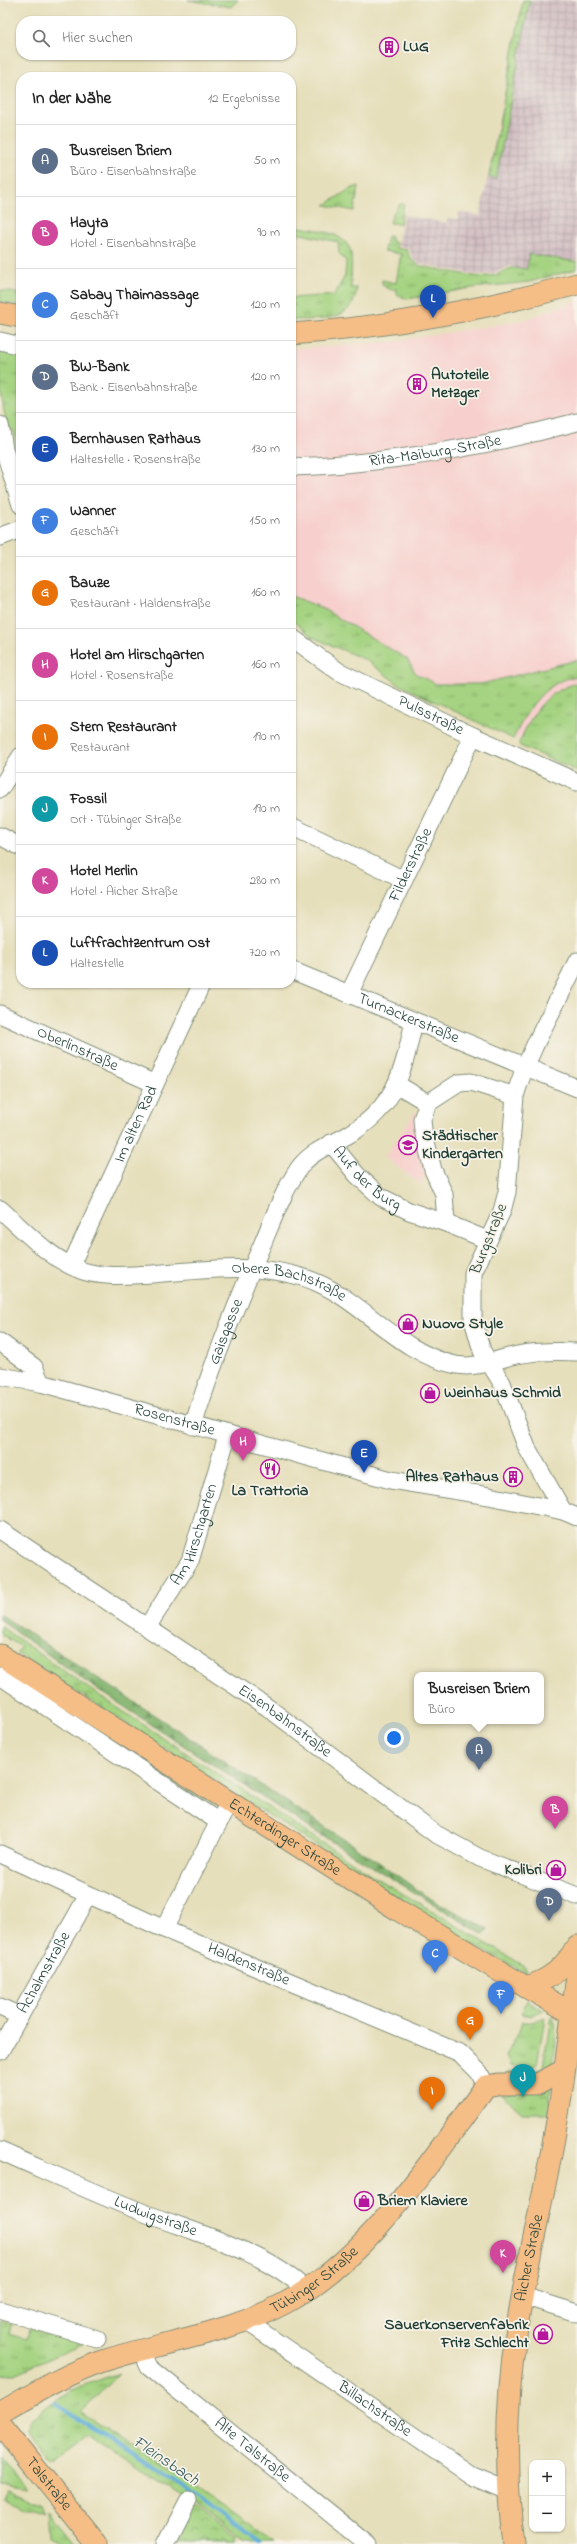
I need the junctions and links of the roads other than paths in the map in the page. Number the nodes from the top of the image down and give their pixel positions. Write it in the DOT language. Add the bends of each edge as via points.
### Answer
graph roads {
  1 [pos="577,284"];
  2 [pos="0,313"];
  3 [pos="16,316"];
  4 [pos="296,334"];
  5 [pos="0,341"];
  6 [pos="16,345"];
  7 [pos="577,422"];
  8 [pos="0,425"];
  9 [pos="296,467"];
  10 [pos="16,489"];
  11 [pos="16,531"];
  12 [pos="0,537"];
  13 [pos="296,641"];
  14 [pos="473,736"];
  15 [pos="16,764"];
  16 [pos="577,782"];
  17 [pos="0,789"];
  18 [pos="296,828"];
  19 [pos="0,836"];
  20 [pos="16,844"];
  21 [pos="404,880"];
  22 [pos="577,961"];
  23 [pos="296,972"];
  24 [pos="200,988"];
  25 [pos="349,994"];
  26 [pos="0,1014"];
  27 [pos="414,1021"];
  28 [pos="525,1068"];
  29 [pos="155,1084"];
  30 [pos="398,1085"];
  31 [pos="577,1088"];
  32 [pos="515,1096"];
  33 [pos="428,1103"];
  34 [pos="331,1144"];
  35 [pos="0,1209"];
  36 [pos="446,1223"];
  37 [pos="487,1240"];
  38 [pos="71,1265"];
  39 [pos="252,1268"];
  40 [pos="0,1342"];
  41 [pos="577,1352"];
  42 [pos="489,1365"];
  43 [pos="0,1376"];
  44 [pos="41,1383"];
  45 [pos="193,1426"];
  46 [pos="227,1436"];
  47 [pos="570,1514"];
  48 [pos="0,1530"];
  49 [pos="147,1626"];
  50 [pos="0,1655"];
  51 [pos="0,1676"];
  52 [pos="229,1802"];
  53 [pos="219,1822"];
  54 [pos="0,1854"];
  55 [pos="88,1895"];
  56 [pos="577,1896"];
  57 [pos="164,1929"];
  58 [pos="577,1946"];
  59 [pos="577,1975"];
  60 [pos="526,1987"];
  61 [pos="0,2007"];
  62 [pos="575,2015"];
  63 [pos="20,2016"];
  64 [pos="0,2051"];
  65 [pos="564,2070"];
  66 [pos="486,2086"];
  67 [pos="0,2151"];
  68 [pos="307,2291"];
  69 [pos="523,2296"];
  70 [pos="0,2310"];
  71 [pos="577,2313"];
  72 [pos="246,2321"];
  73 [pos="97,2339"];
  74 [pos="142,2350"];
  75 [pos="0,2413"];
  76 [pos="0,2424"];
  77 [pos="508,2491"];
  78 [pos="188,2501"];
  79 [pos="97,2544"];
  80 [pos="166,2544"];
  81 [pos="368,2544"];
  82 [pos="514,2544"];
  1 -- 4 [label="main road" via="433,318 378,327"];
  2 -- 3 [label="main road"];
  5 -- 6 [label="street"];
  7 -- 9 [label="street, Rita-Maiburg-Straße" via="424,455"];
  8 -- 10 [label="street"];
  11 -- 12 [label="street"];
  13 -- 14 [label="street, Pulsstraße" via="338,671"];
  14 -- 16 [label="street, Pulsstraße"];
  14 -- 21 [label="street, Filderstraße"];
  15 -- 17 [label="street"];
  18 -- 21 [label="street"];
  19 -- 20 [label="street"];
  21 -- 25 [label="street, Filderstraße"];
  22 -- 28 [label="street, Burgstraße"];
  23 -- 25 [label="street, Turnackerstraße"];
  24 -- 29 [label="street, Im alten Rad"];
  25 -- 27 [label="street, Turnackerstraße"];
  26 -- 29 [label="street, Oberlinstraße"];
  27 -- 28 [label="street, Turnackerstraße"];
  27 -- 30 [label="street, Auf der Burg"];
  28 -- 31 [label="street, Turnackerstraße"];
  28 -- 32 [label="street, Burgstraße"];
  29 -- 38 [label="street, Im alten Rad"];
  30 -- 33 [label="street"];
  30 -- 34 [label="street, Auf der Burg" via="383,1108 374,1116"];
  32 -- 33 [label="street" via="471,1082 459,1083"];
  32 -- 37 [label="street, Burgstraße" via="507,1192 502,1211"];
  33 -- 36 [label="street" via="422,1119 423,1130 433,1170 444,1194"];
  34 -- 36 [label="street, Auf der Burg" via="357,1175 381,1197 409,1211"];
  34 -- 39 [label="street, Gaisgasse" via="315,1152 299,1168 281,1201"];
  35 -- 38 [label="street, Obere Bachstraße" via="54,1255"];
  36 -- 37 [label="street, Auf der Burg"];
  37 -- 42 [label="street, Burgstraße" via="473,1273 471,1294 477,1336"];
  38 -- 39 [label="street, Obere Bachstraße" via="83,1271 105,1275"];
  39 -- 42 [label="street, Obere Bachstraße" via="285,1272 325,1286 402,1342 439,1360 458,1365"];
  39 -- 45 [label="street, Gaisgasse" via="219,1349"];
  40 -- 44 [label="street" via="34,1367"];
  41 -- 42 [label="street, Obere Bachstraße" via="533,1352"];
  42 -- 47 [label="street, Burgstraße" via="502,1383 527,1448"];
  43 -- 44 [label="street, Rosenstraße"];
  44 -- 45 [label="street, Rosenstraße"];
  45 -- 46 [label="street, Rosenstraße"];
  46 -- 47 [label="street, Rosenstraße" via="391,1480"];
  46 -- 49 [label="street, Am Hirschgarten" via="194,1552 186,1569"];
  48 -- 49 [label="street, Eisenbahnstraße"];
  49 -- 56 [label="street, Eisenbahnstraße" via="301,1730 434,1833 480,1858"];
  50 -- 52 [label="main road, Echterdinger Straße"];
  51 -- 53 [label="street, Echterdinger Straße"];
  52 -- 53 [label="street"];
  52 -- 60 [label="main road, Echterdinger Straße"];
  53 -- 57 [label="street"];
  54 -- 55 [label="street, Haldenstraße"];
  55 -- 57 [label="street, Haldenstraße"];
  55 -- 63 [label="street, Achalmstraße"];
  57 -- 66 [label="street, Haldenstraße" via="460,2053 479,2072"];
  58 -- 60 [label="main road" via="562,1969 549,1979"];
  59 -- 62 [label="main road, Aicher Straße"];
  60 -- 62 [label="main road, Echterdinger Straße"];
  61 -- 63 [label="street"];
  62 -- 65 [label="main road, Aicher Straße"];
  63 -- 64 [label="street, Achalmstraße"];
  65 -- 66 [label="main road" via="538,2084"];
  65 -- 69 [label="main road, Aicher Straße" via="552,2148"];
  66 -- 68 [label="main road, Tübinger Straße" via="366,2239 332,2272"];
  67 -- 68 [label="street, Ludwigstraße" via="136,2210 269,2263 290,2275"];
  68 -- 72 [label="main road, Tübinger Straße"];
  69 -- 71 [label="street"];
  69 -- 77 [label="main road, Aicher Straße" via="516,2329 509,2404"];
  70 -- 73 [label="street"];
  72 -- 74 [label="main road, Tübinger Straße"];
  72 -- 77 [label="street, Billachstraße" via="472,2476"];
  74 -- 75 [label="main road, Tübinger Straße" via="79,2371"];
  74 -- 81 [label="street, Alte Talstraße" via="149,2366"];
  76 -- 79 [label="main road, Talstraße"];
  77 -- 82 [label="main road, Aicher Straße"];
  78 -- 80 [label="street"];
}
